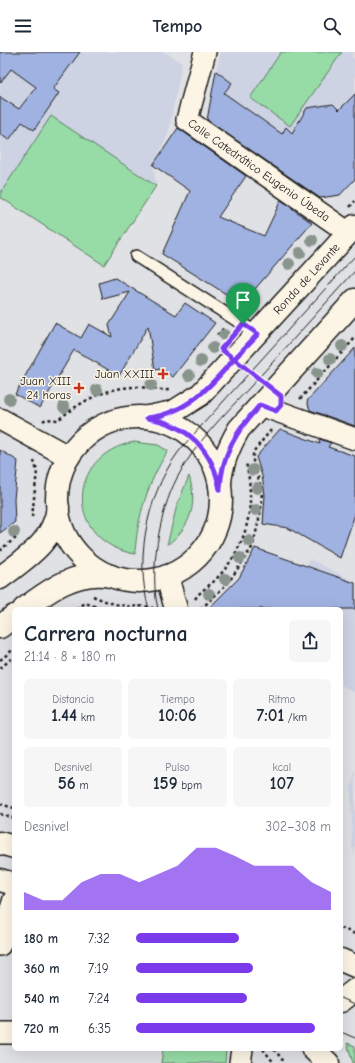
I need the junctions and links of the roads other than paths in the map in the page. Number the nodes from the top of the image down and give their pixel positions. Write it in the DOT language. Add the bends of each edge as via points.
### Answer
graph roads {
  1 [pos="205,52"];
  2 [pos="346,228"];
  3 [pos="136,256"];
  4 [pos="355,300"];
  5 [pos="258,334"];
  6 [pos="267,397"];
  7 [pos="147,418"];
  8 [pos="0,419"];
  9 [pos="355,439"];
  10 [pos="69,457"];
  11 [pos="220,490"];
  12 [pos="58,507"];
  13 [pos="6,573"];
  14 [pos="112,576"];
  15 [pos="167,576"];
  16 [pos="184,605"];
  17 [pos="27,607"];
  18 [pos="12,618"];
  19 [pos="0,627"];
  20 [pos="0,843"];
  21 [pos="12,846"];
  22 [pos="0,880"];
  23 [pos="12,883"];
  24 [pos="12,906"];
  25 [pos="0,945"];
  26 [pos="343,961"];
  27 [pos="355,966"];
  28 [pos="355,990"];
  29 [pos="343,999"];
  30 [pos="0,1033"];
  31 [pos="12,1033"];
  32 [pos="242,1051"];
  33 [pos="315,1051"];
  34 [pos="325,1051"];
  35 [pos="240,1063"];
  36 [pos="328,1063"];
  1 -- 2 [label="street, Calle Catedrático Eugenio Úbeda" via="187,120"];
  2 -- 5 [label="main road, Ronda de Levante"];
  3 -- 5 [label="lane"];
  4 -- 6 [label="main road"];
  5 -- 7 [label="main road, Ronda de Levante" via="210,386 191,402 164,415"];
  6 -- 9 [label="street" via="285,414"];
  6 -- 11 [label="main road" via="239,429 232,442 224,462"];
  7 -- 10 [label="main road" via="118,420 99,428 81,441"];
  7 -- 11 [label="main road" via="178,426 199,444 211,460"];
  8 -- 10 [label="street"];
  10 -- 12 [label="main road" via="60,482"];
  11 -- 15 [label="main road" via="218,520 209,541 189,563"];
  12 -- 13 [label="main road" via="53,529 47,538 34,553"];
  12 -- 14 [label="main road" via="62,527 76,551 92,566"];
  14 -- 15 [label="main road" via="135,580"];
  14 -- 17 [label="main road" via="95,574 76,578 55,588"];
  15 -- 16 [label="main road"];
  18 -- 19 [label="main road"];
  20 -- 21 [label="main road"];
  22 -- 23 [label="main road"];
  24 -- 25 [label="street"];
  26 -- 27 [label="main road"];
  28 -- 29 [label="main road"];
  30 -- 31 [label="street"];
  32 -- 35 [label="street"];
  33 -- 36 [label="main road"];
  34 -- 36 [label="main road"];
}
